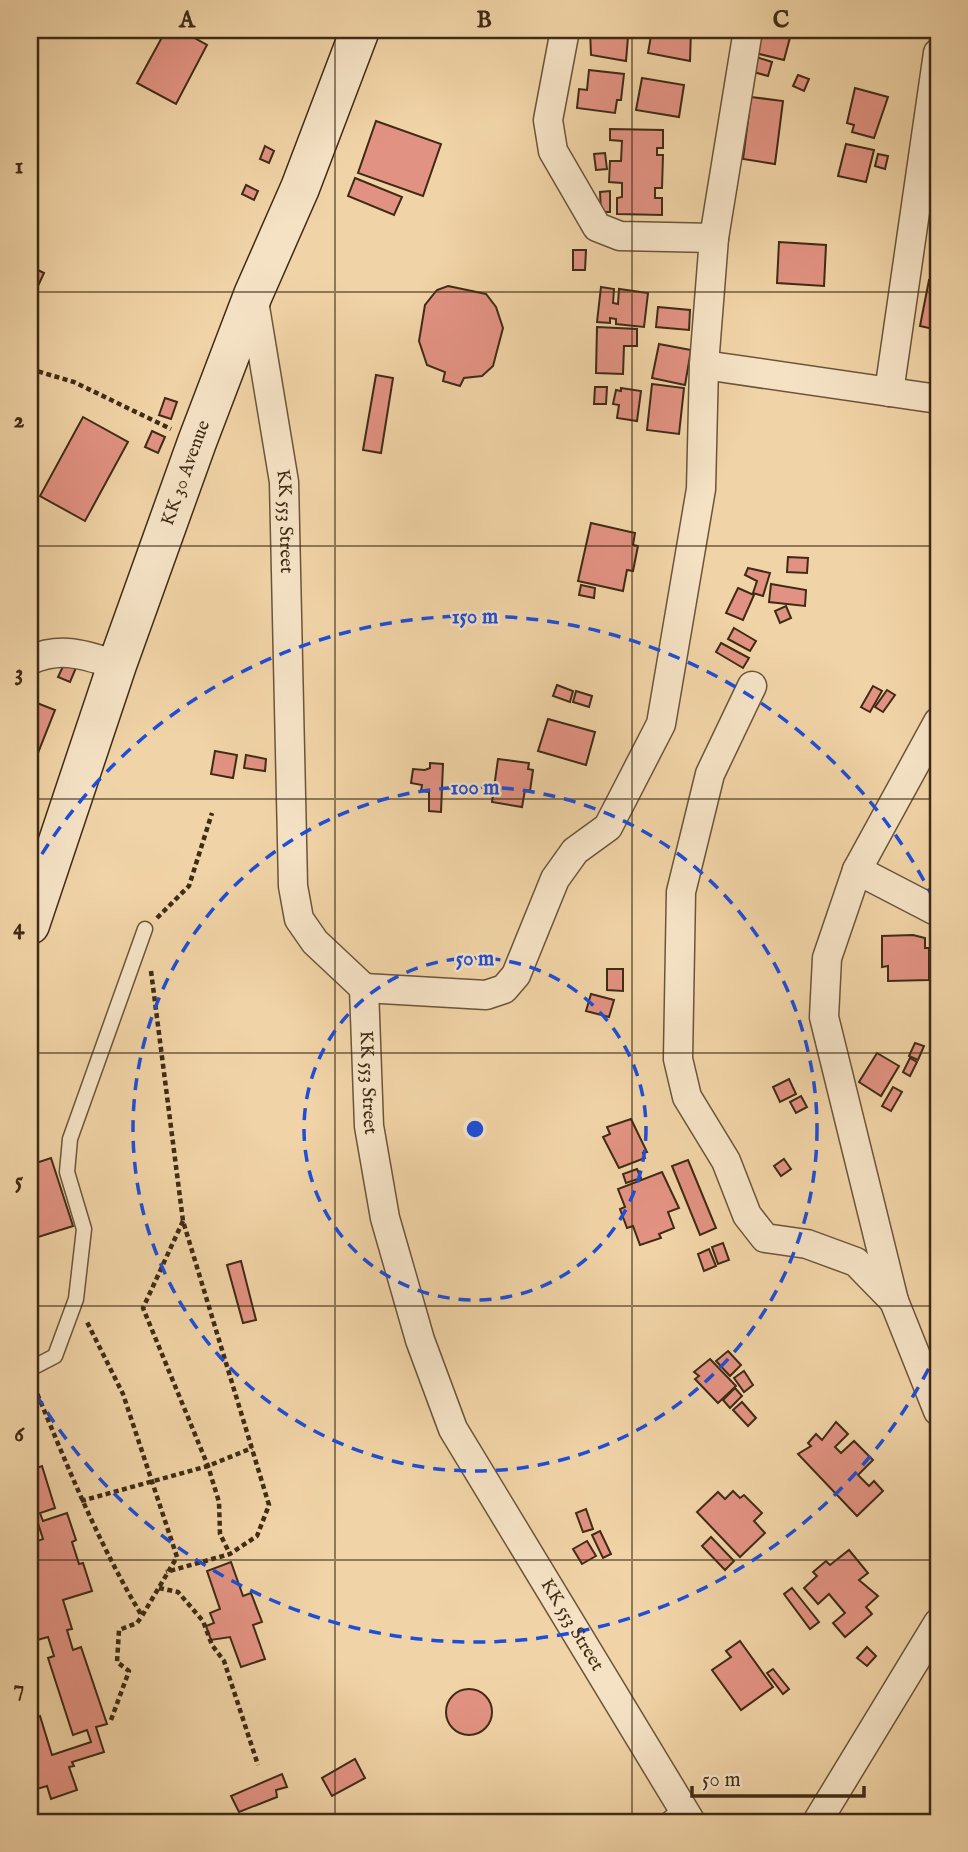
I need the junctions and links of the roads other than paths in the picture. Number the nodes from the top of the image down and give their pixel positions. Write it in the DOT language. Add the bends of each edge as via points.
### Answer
graph roads {
  1 [pos="359,30"];
  2 [pos="565,30"];
  3 [pos="748,30"];
  4 [pos="938,53"];
  5 [pos="714,237"];
  6 [pos="253,295"];
  7 [pos="704,365"];
  8 [pos="889,392"];
  9 [pos="938,399"];
  10 [pos="32,656"];
  11 [pos="117,665"];
  12 [pos="752,686"];
  13 [pos="938,722"];
  14 [pos="857,870"];
  15 [pos="938,912"];
  16 [pos="30,925"];
  17 [pos="145,929"];
  18 [pos="364,988"];
  19 [pos="894,1301"];
  20 [pos="30,1370"];
  21 [pos="938,1410"];
  22 [pos="938,1623"];
  23 [pos="679,1817"];
  24 [pos="817,1822"];
  1 -- 6 [label="main road, KK 30 Avenue" via="300,188"];
  2 -- 5 [label="street" via="548,120 553,151 597,227 620,236"];
  3 -- 5 [label="street"];
  4 -- 8 [label="street"];
  5 -- 7 [label="street"];
  6 -- 11 [label="main road, KK 30 Avenue"];
  6 -- 18 [label="street, KK 553 Street" via="284,482 293,886 299,919 315,942"];
  7 -- 8 [label="street"];
  7 -- 18 [label="street" via="701,489 661,724 625,797 608,827 576,851 555,878 516,975 503,989 486,995"];
  8 -- 9 [label="street"];
  10 -- 11 [label="street" via="72,651"];
  11 -- 16 [label="main road, KK 30 Avenue"];
  12 -- 19 [label="street" via="710,774 681,892 678,1059 687,1097 726,1161 747,1215 765,1238 807,1244 856,1262"];
  13 -- 14 [label="street"];
  14 -- 15 [label="street"];
  14 -- 19 [label="street" via="828,958 824,1017"];
  17 -- 20 [label="lane" via="70,1139 67,1172 84,1229 76,1299 55,1356"];
  18 -- 23 [label="street, KK 553 Street" via="369,1126 385,1218 453,1429"];
  19 -- 21 [label="street"];
  22 -- 24 [label="street"];
}
